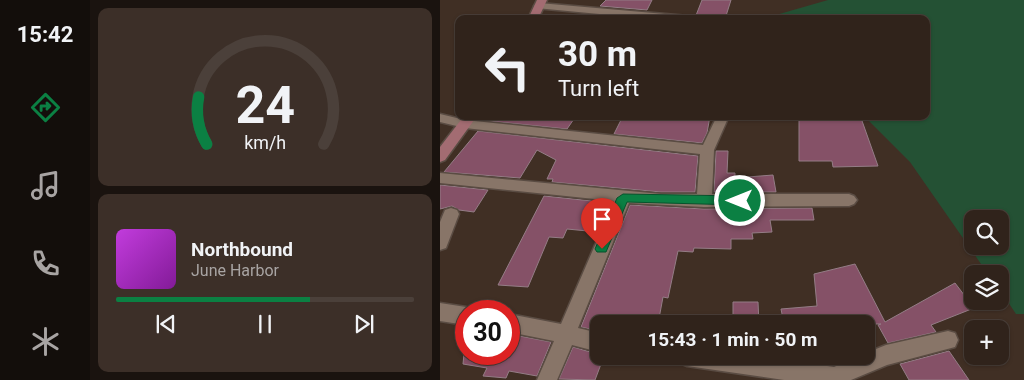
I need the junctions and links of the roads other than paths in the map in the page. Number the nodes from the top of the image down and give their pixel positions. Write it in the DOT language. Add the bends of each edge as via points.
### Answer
graph roads {
  1 [pos="541,3"];
  2 [pos="536,15"];
  3 [pos="651,15"];
  4 [pos="440,118"];
  5 [pos="455,119"];
  6 [pos="468,120"];
  7 [pos="720,120"];
  8 [pos="707,150"];
  9 [pos="440,157"];
  10 [pos="440,178"];
  11 [pos="623,198"];
  12 [pos="848,200"];
  13 [pos="704,201"];
  14 [pos="451,214"];
  15 [pos="440,243"];
  16 [pos="440,312"];
  17 [pos="455,314"];
  18 [pos="520,325"];
  19 [pos="567,334"];
  20 [pos="590,340"];
  21 [pos="948,340"];
  22 [pos="747,365"];
  23 [pos="835,378"];
  24 [pos="547,380"];
  1 -- 2 [label="street"];
  1 -- 3 [label="street"];
  4 -- 5 [label="street"];
  6 -- 8 [label="street"];
  6 -- 9 [label="street"];
  7 -- 8 [label="street"];
  8 -- 13 [label="street"];
  10 -- 11 [label="street"];
  11 -- 13 [label="street"];
  11 -- 19 [label="street"];
  12 -- 13 [label="street"];
  14 -- 15 [label="street"];
  16 -- 17 [label="street"];
  18 -- 19 [label="street"];
  19 -- 20 [label="street"];
  19 -- 24 [label="street"];
  21 -- 23 [label="street" via="886,355"];
  22 -- 23 [label="street"];
}
